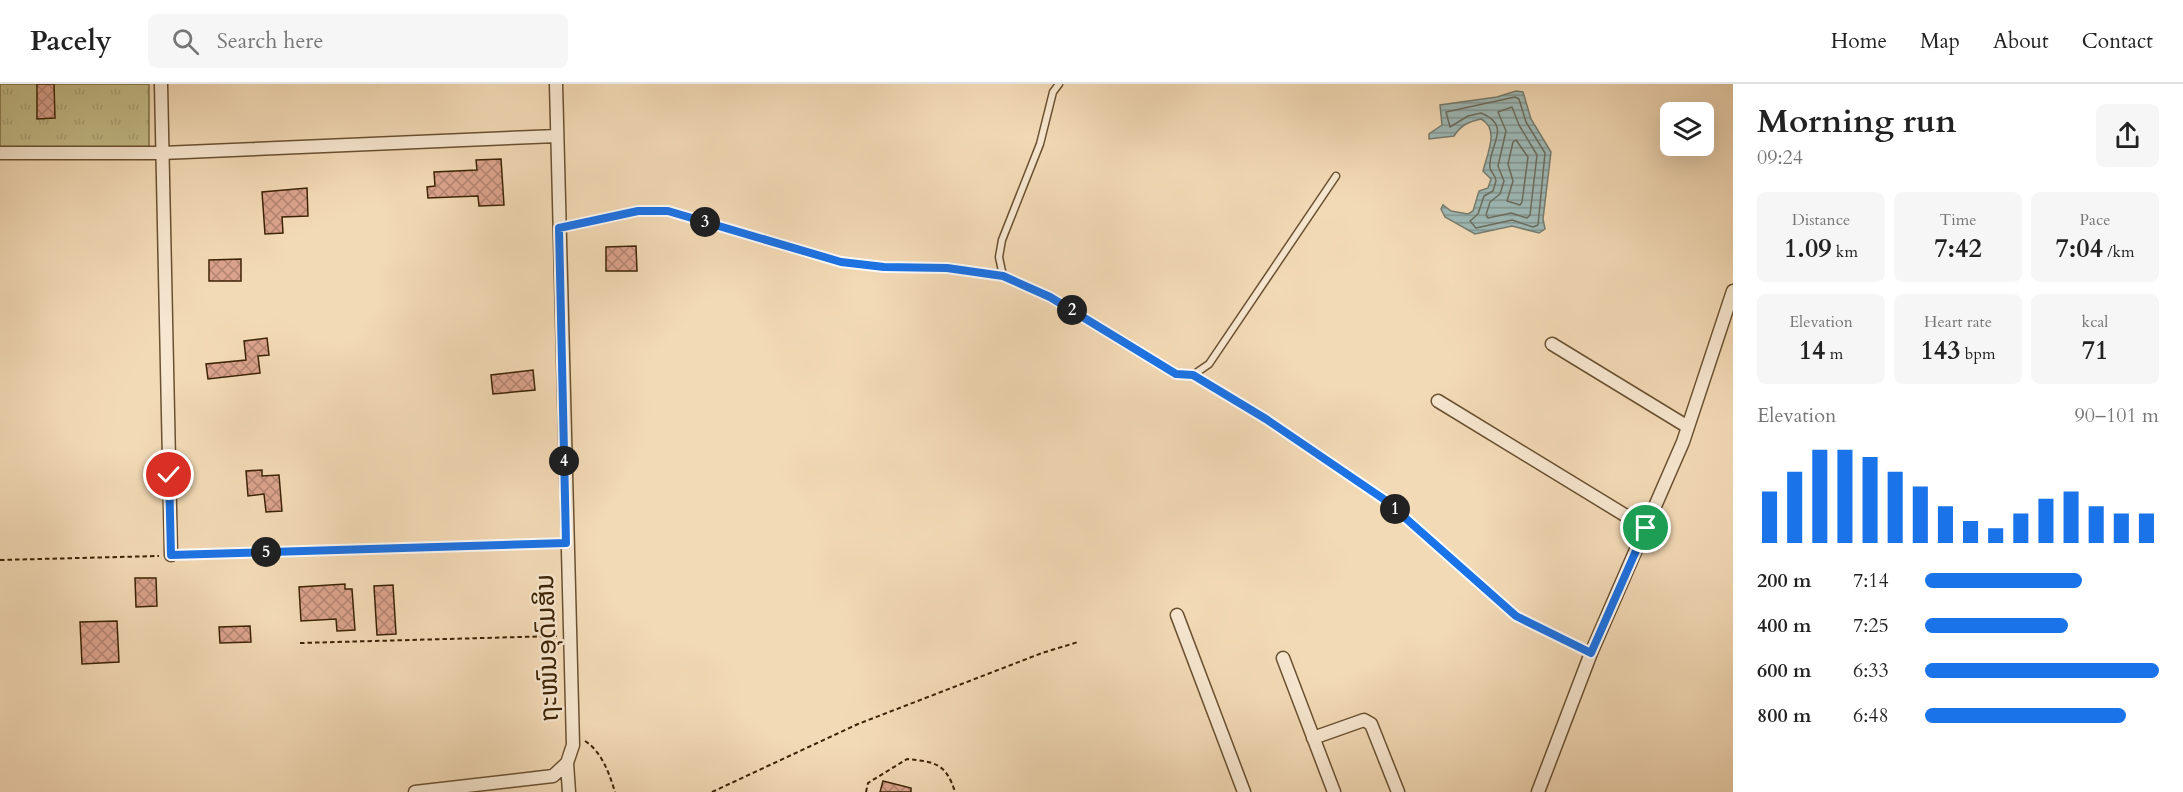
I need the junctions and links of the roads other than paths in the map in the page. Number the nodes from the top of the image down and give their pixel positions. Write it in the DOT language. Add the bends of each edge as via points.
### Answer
graph roads {
  1 [pos="161,84"];
  2 [pos="556,84"];
  3 [pos="1059,84"];
  4 [pos="557,136"];
  5 [pos="0,153"];
  6 [pos="162,153"];
  7 [pos="1336,176"];
  8 [pos="559,228"];
  9 [pos="1003,276"];
  10 [pos="1733,291"];
  11 [pos="1552,344"];
  12 [pos="1438,401"];
  13 [pos="1688,426"];
  14 [pos="1646,528"];
  15 [pos="171,555"];
  16 [pos="1177,615"];
  17 [pos="1283,658"];
  18 [pos="1313,738"];
  19 [pos="567,763"];
  20 [pos="1535,791"];
  21 [pos="415,792"];
  22 [pos="569,792"];
  23 [pos="1244,792"];
  24 [pos="1334,792"];
  25 [pos="1398,792"];
  1 -- 6 [label="street"];
  2 -- 4 [label="street, ຖະໜົນອຸດົມສິນ"];
  3 -- 9 [label="lane" via="1002,240 999,257"];
  4 -- 6 [label="street"];
  4 -- 8 [label="street, ຖະໜົນອຸດົມສິນ"];
  5 -- 6 [label="street"];
  6 -- 15 [label="street"];
  7 -- 9 [label="lane" via="1209,363 1193,375 1176,374 1050,297"];
  8 -- 9 [label="lane" via="638,211 668,211 841,262 947,268"];
  8 -- 19 [label="street, ຖະໜົນອຸດົມສິນ" via="573,745"];
  10 -- 13 [label="street"];
  11 -- 13 [label="street"];
  12 -- 14 [label="street"];
  13 -- 14 [label="street"];
  14 -- 20 [label="street"];
  16 -- 23 [label="street"];
  17 -- 18 [label="street"];
  18 -- 24 [label="street"];
  18 -- 25 [label="street" via="1364,720 1371,724"];
  19 -- 21 [label="street" via="553,776"];
  19 -- 22 [label="street, ຖະໜົນອຸດົມສິນ"];
}
